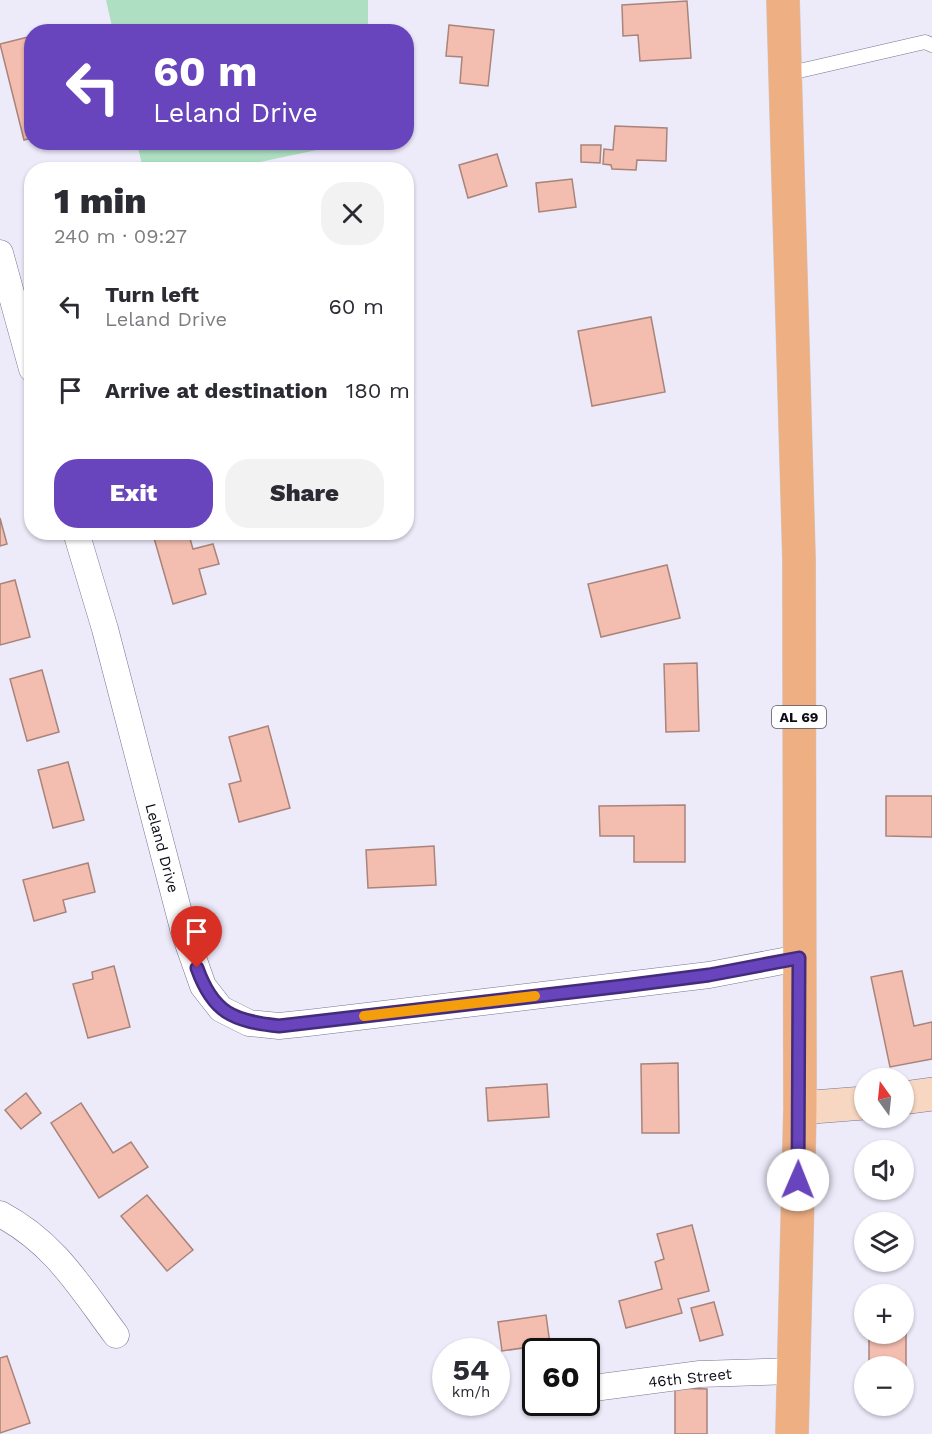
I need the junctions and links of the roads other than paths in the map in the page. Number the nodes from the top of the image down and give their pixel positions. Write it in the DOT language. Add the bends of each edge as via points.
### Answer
graph roads {
  1 [pos="783,0"];
  2 [pos="932,45"];
  3 [pos="786,74"];
  4 [pos="0,253"];
  5 [pos="24,340"];
  6 [pos="78,540"];
  7 [pos="799,958"];
  8 [pos="932,1094"];
  9 [pos="914,1096"];
  10 [pos="854,1104"];
  11 [pos="800,1108"];
  12 [pos="0,1214"];
  13 [pos="116,1335"];
  14 [pos="793,1371"];
  15 [pos="600,1387"];
  16 [pos="792,1434"];
  1 -- 3 [label="main road, AL 69"];
  2 -- 3 [label="lane" via="925,42"];
  3 -- 7 [label="main road, AL 69" via="800,560"];
  4 -- 5 [label="street"];
  6 -- 7 [label="street, Leland Drive" via="184,932 203,986 221,1010 249,1023 279,1026 698,976"];
  7 -- 11 [label="main road, AL 69"];
  8 -- 9 [label="main road"];
  10 -- 11 [label="main road"];
  11 -- 14 [label="main road, AL 69"];
  12 -- 13 [label="street" via="45,1244"];
  14 -- 15 [label="street, 46th Street" via="700,1374"];
  14 -- 16 [label="main road, AL 69"];
}
